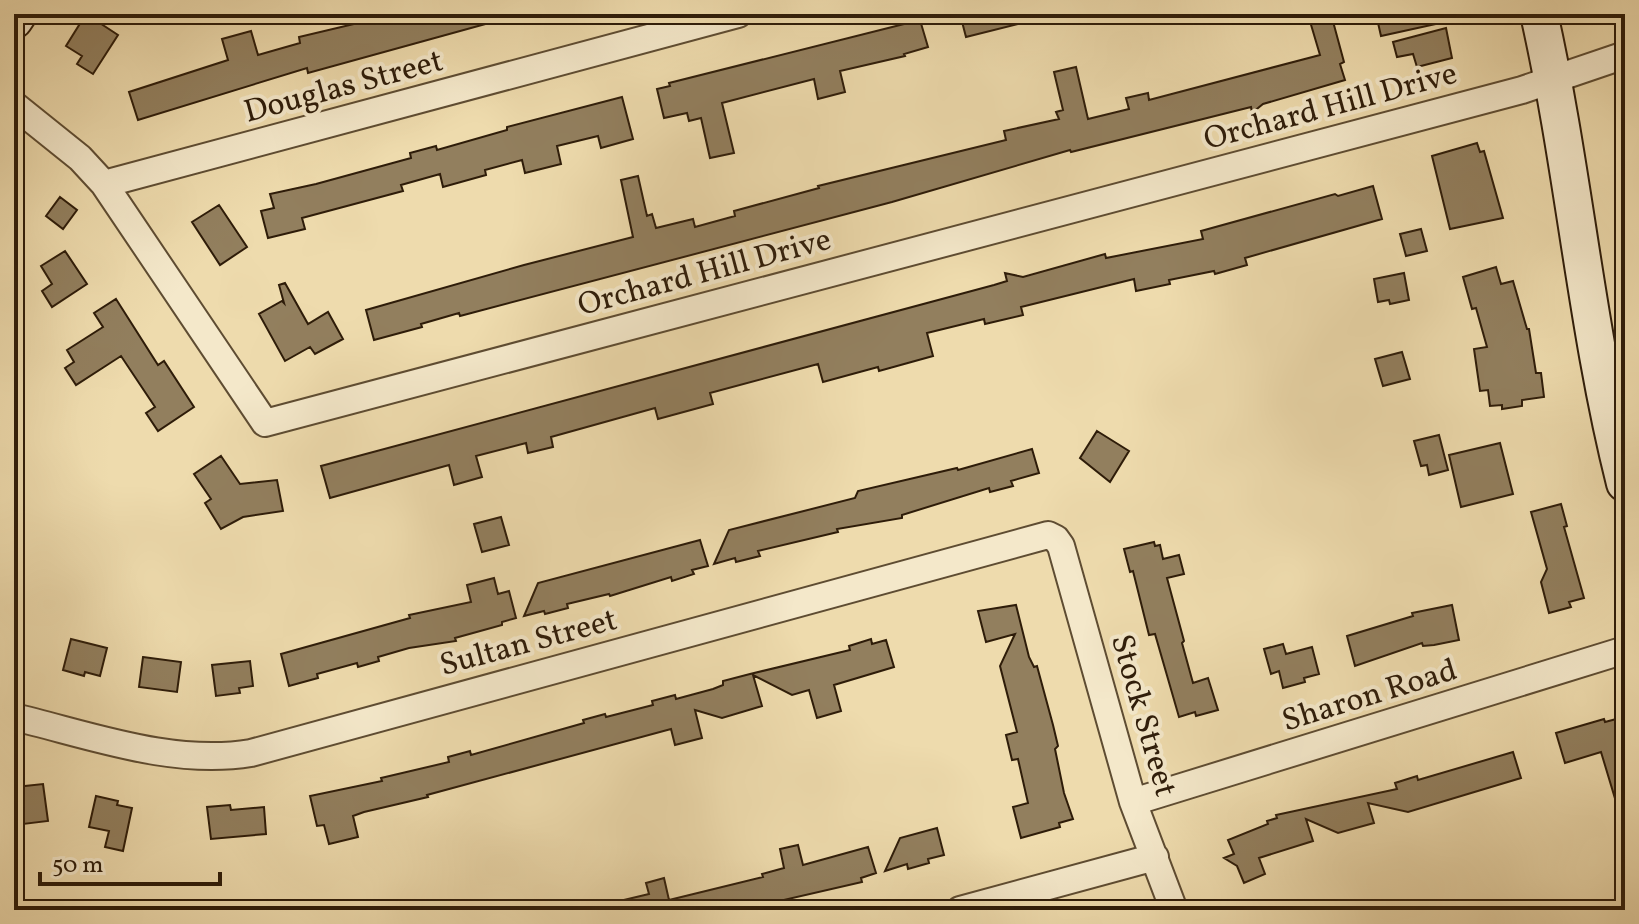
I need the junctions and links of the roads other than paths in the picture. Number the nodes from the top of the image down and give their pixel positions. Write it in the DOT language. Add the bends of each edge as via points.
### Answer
graph roads {
  1 [pos="18,14"];
  2 [pos="738,14"];
  3 [pos="1539,14"];
  4 [pos="14,20"];
  5 [pos="1625,55"];
  6 [pos="1554,81"];
  7 [pos="14,105"];
  8 [pos="104,184"];
  9 [pos="1625,483"];
  10 [pos="1056,539"];
  11 [pos="1625,650"];
  12 [pos="14,717"];
  13 [pos="1133,802"];
  14 [pos="1155,857"];
  15 [pos="960,910"];
  16 [pos="1174,910"];
  1 -- 4 [label="main road"];
  2 -- 8 [label="street, Douglas Street"];
  3 -- 6 [label="main road"];
  5 -- 6 [label="street"];
  6 -- 8 [label="street, Orchard Hill Drive" via="265,423"];
  6 -- 9 [label="main road"];
  7 -- 8 [label="street, Orchard Hill Drive"];
  10 -- 12 [label="street, Sultan Street" via="1036,537 251,753 169,754"];
  10 -- 13 [label="street, Stock Street"];
  11 -- 13 [label="street, Sharon Road"];
  13 -- 14 [label="street, Stock Street"];
  14 -- 15 [label="street"];
  14 -- 16 [label="street, Stock Street"];
}
